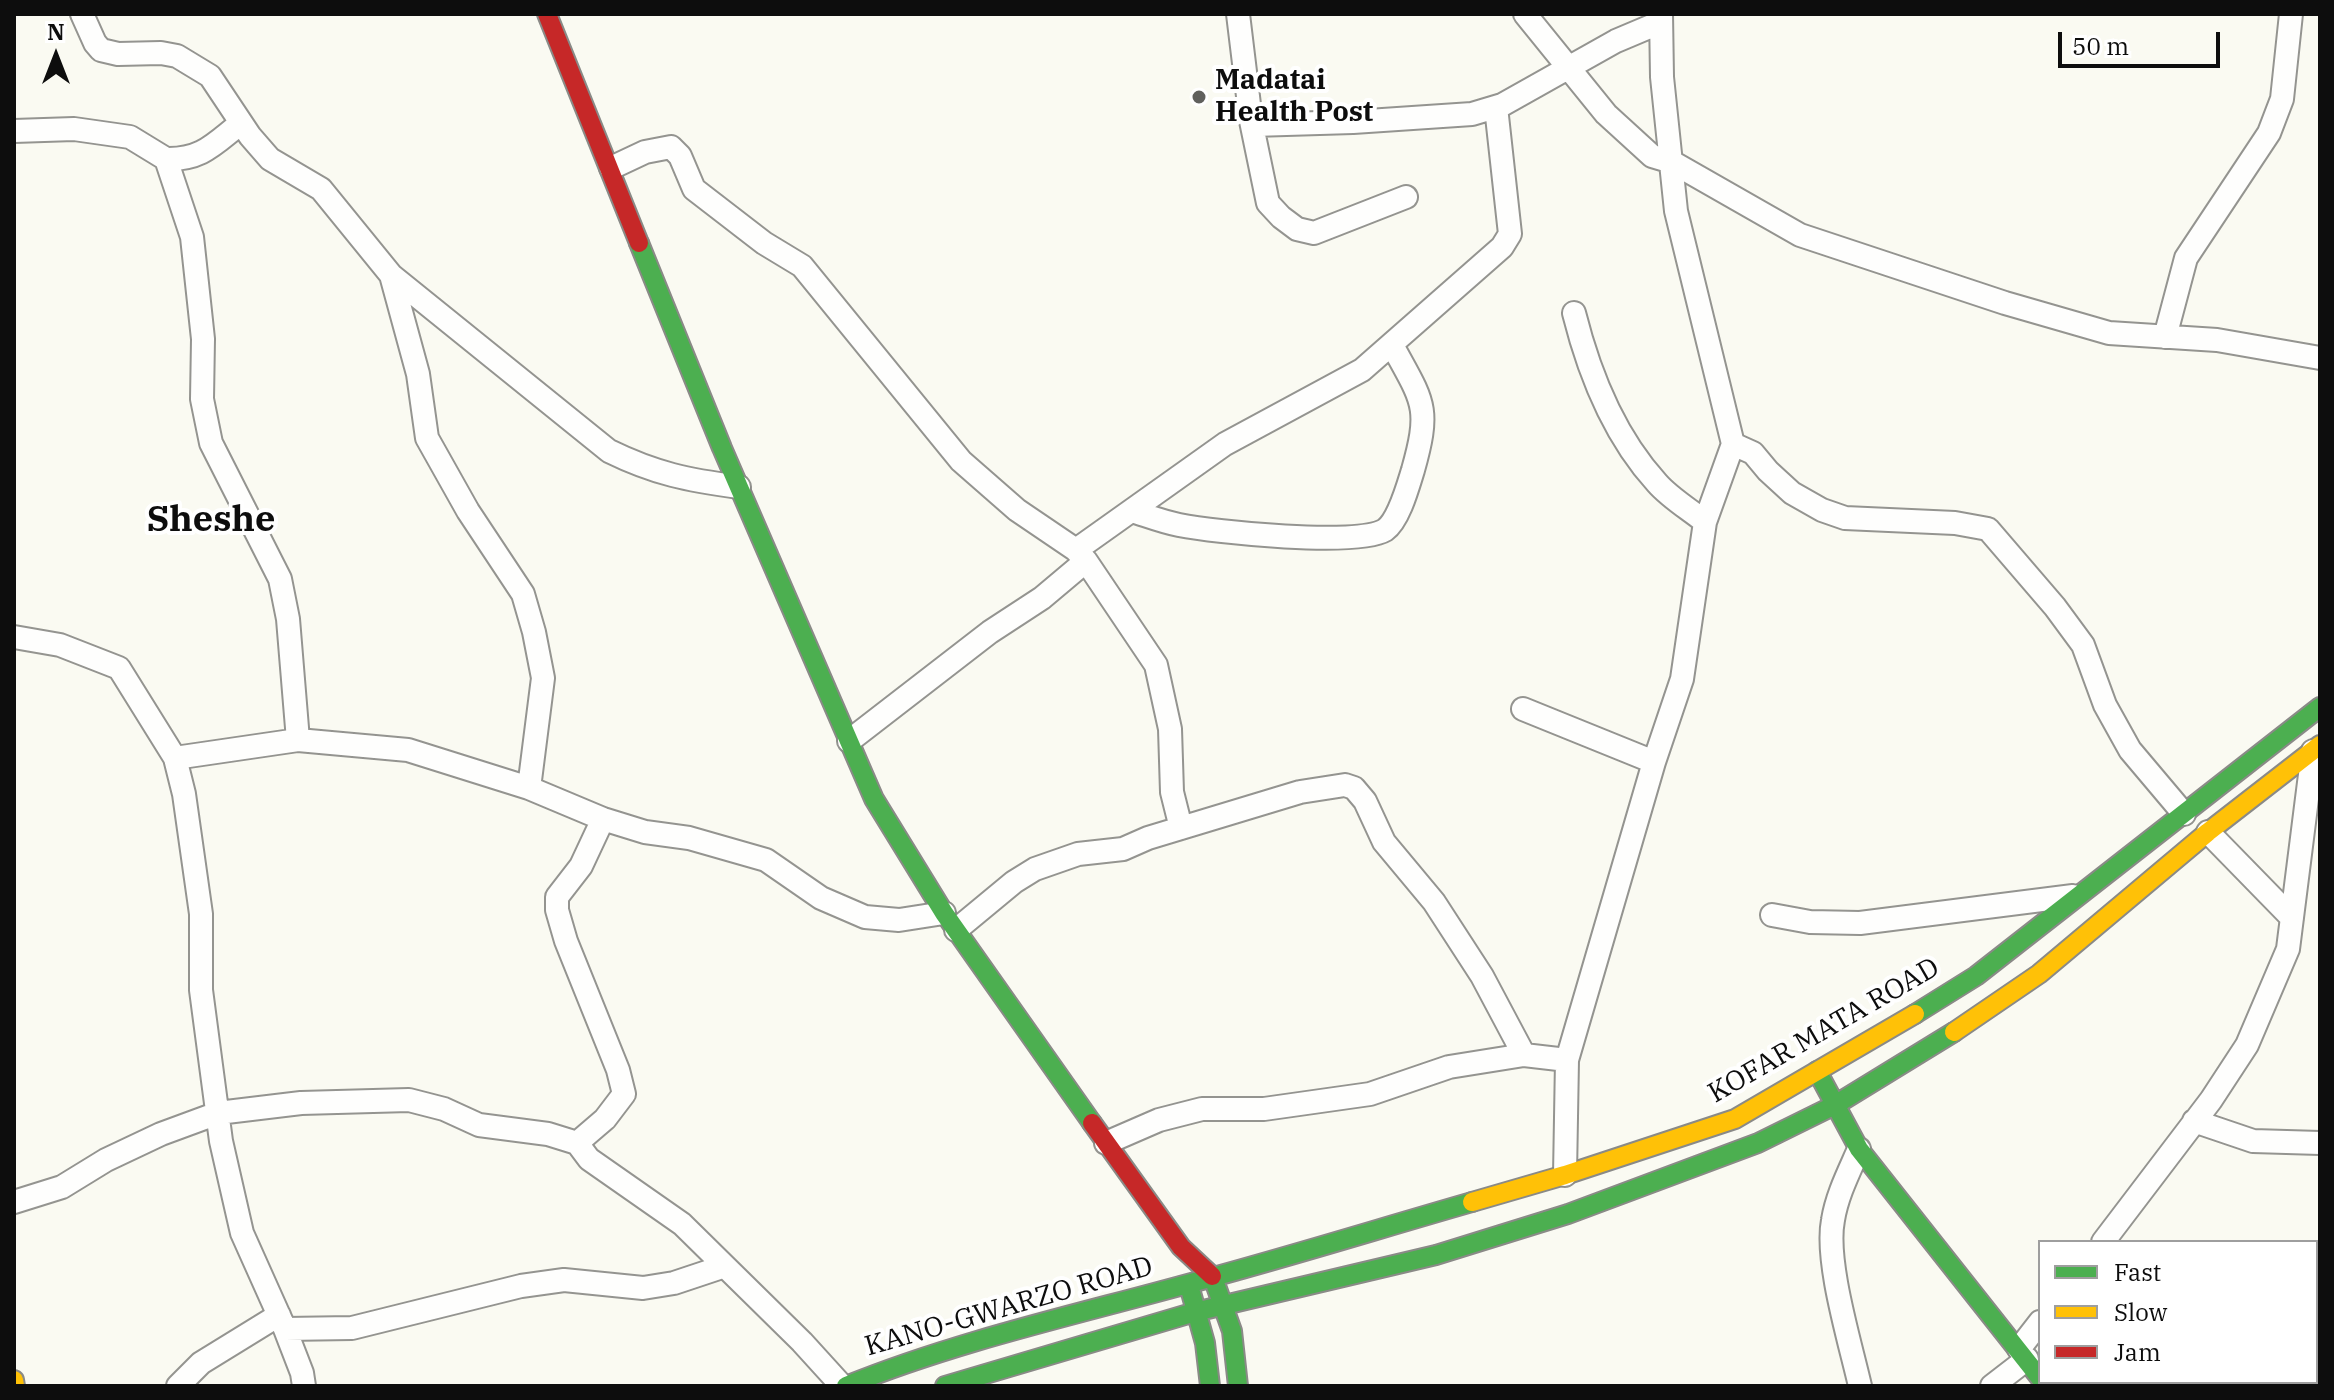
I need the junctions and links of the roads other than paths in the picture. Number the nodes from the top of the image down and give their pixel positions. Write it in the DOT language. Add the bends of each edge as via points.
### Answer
graph roads {
  1 [pos="82,14"];
  2 [pos="547,14"];
  3 [pos="1238,14"];
  4 [pos="1525,14"];
  5 [pos="2291,14"];
  6 [pos="1661,18"];
  7 [pos="1568,68"];
  8 [pos="1496,107"];
  9 [pos="241,123"];
  10 [pos="1253,125"];
  11 [pos="14,131"];
  12 [pos="166,159"];
  13 [pos="1672,162"];
  14 [pos="611,168"];
  15 [pos="1406,197"];
  16 [pos="391,275"];
  17 [pos="1574,313"];
  18 [pos="2165,337"];
  19 [pos="1392,345"];
  20 [pos="2320,358"];
  21 [pos="1733,444"];
  22 [pos="739,487"];
  23 [pos="1132,511"];
  24 [pos="1705,522"];
  25 [pos="1081,555"];
  26 [pos="14,637"];
  27 [pos="2320,707"];
  28 [pos="1523,709"];
  29 [pos="298,740"];
  30 [pos="849,741"];
  31 [pos="2317,748"];
  32 [pos="175,758"];
  33 [pos="1654,762"];
  34 [pos="529,788"];
  35 [pos="2184,814"];
  36 [pos="603,819"];
  37 [pos="1181,828"];
  38 [pos="2208,832"];
  39 [pos="2078,896"];
  40 [pos="1772,915"];
  41 [pos="2292,918"];
  42 [pos="950,921"];
  43 [pos="1524,1055"];
  44 [pos="1567,1060"];
  45 [pos="1817,1071"];
  46 [pos="1835,1105"];
  47 [pos="218,1113"];
  48 [pos="2194,1121"];
  49 [pos="577,1143"];
  50 [pos="1106,1143"];
  51 [pos="2320,1143"];
  52 [pos="1859,1149"];
  53 [pos="1565,1175"];
  54 [pos="14,1202"];
  55 [pos="2105,1240"];
  56 [pos="1181,1247"];
  57 [pos="722,1267"];
  58 [pos="1212,1276"];
  59 [pos="1189,1284"];
  60 [pos="1225,1305"];
  61 [pos="1195,1312"];
  62 [pos="282,1322"];
  63 [pos="2038,1326"];
  64 [pos="2023,1354"];
  65 [pos="2038,1375"];
  66 [pos="994,1379"];
  67 [pos="14,1380"];
  68 [pos="15,1386"];
  69 [pos="178,1386"];
  70 [pos="304,1386"];
  71 [pos="844,1386"];
  72 [pos="945,1386"];
  73 [pos="1210,1386"];
  74 [pos="1238,1386"];
  75 [pos="1860,1386"];
  76 [pos="1992,1386"];
  1 -- 9 [label="street" via="101,50 177,56 203,71"];
  2 -- 14 [label="main road"];
  3 -- 10 [label="street"];
  4 -- 7 [label="street"];
  5 -- 18 [label="street" via="2282,99 2269,133 2186,258"];
  6 -- 7 [label="street"];
  6 -- 13 [label="street"];
  7 -- 8 [label="street"];
  7 -- 13 [label="street" via="1606,114 1652,156"];
  8 -- 10 [label="street" via="1472,114"];
  8 -- 19 [label="street" via="1508,240"];
  9 -- 12 [label="street" via="200,154"];
  9 -- 16 [label="street" via="270,159 321,189"];
  10 -- 15 [label="street" via="1268,203 1297,229 1314,233"];
  11 -- 12 [label="street" via="74,129 130,137"];
  12 -- 29 [label="street" via="192,237 203,339 202,399 211,443 280,579"];
  13 -- 18 [label="street" via="1800,235 2109,333"];
  13 -- 21 [label="street" via="1676,211"];
  14 -- 22 [label="main road"];
  14 -- 25 [label="street" via="671,147 694,189 802,266 961,461 1017,510"];
  16 -- 22 [label="street" via="609,451 683,480"];
  16 -- 34 [label="street" via="418,374 427,438 523,594 534,632 543,678"];
  17 -- 24 [label="street" via="1602,397 1631,447 1657,484"];
  18 -- 20 [label="street" via="2217,340"];
  19 -- 23 [label="street" via="1362,370 1225,444"];
  19 -- 23 [label="street" via="1420,396 1423,432 1405,499 1386,529 1327,539 1178,525"];
  21 -- 24 [label="street"];
  21 -- 35 [label="street" via="1753,453 1792,493 1845,518 1988,529 2083,645 2105,705 2130,750"];
  22 -- 30 [label="main road"];
  23 -- 25 [label="street"];
  24 -- 33 [label="street" via="1682,679"];
  25 -- 30 [label="street" via="1042,598"];
  25 -- 37 [label="street" via="1156,665 1170,729 1172,792"];
  26 -- 32 [label="street" via="60,645 119,668"];
  27 -- 35 [label="main road, KOFAR MATA ROAD"];
  28 -- 33 [label="street"];
  29 -- 32 [label="street"];
  29 -- 34 [label="street" via="408,750"];
  30 -- 42 [label="main road" via="874,799"];
  31 -- 38 [label="main road"];
  31 -- 41 [label="street"];
  32 -- 47 [label="street" via="201,914 201,990"];
  33 -- 44 [label="street"];
  34 -- 36 [label="street"];
  35 -- 39 [label="main road, KOFAR MATA ROAD"];
  36 -- 42 [label="street" via="766,860 821,898 865,917"];
  36 -- 49 [label="street" via="581,866 557,897 557,910 624,1094"];
  37 -- 42 [label="street" via="1123,849 1078,854 1035,869"];
  37 -- 43 [label="street" via="1300,792 1354,788 1384,842 1434,902 1482,976"];
  38 -- 41 [label="street"];
  38 -- 46 [label="main road" via="2039,974"];
  39 -- 40 [label="street" via="1860,923"];
  39 -- 45 [label="main road, KOFAR MATA ROAD" via="1976,976"];
  41 -- 48 [label="street" via="2288,949 2247,1045"];
  42 -- 50 [label="main road"];
  43 -- 44 [label="street"];
  43 -- 50 [label="street" via="1449,1067 1370,1094 1264,1109 1202,1109"];
  44 -- 53 [label="street"];
  45 -- 46 [label="main road"];
  45 -- 53 [label="main road, KOFAR MATA ROAD" via="1735,1119"];
  46 -- 52 [label="main road"];
  46 -- 60 [label="main road" via="1758,1143 1568,1214 1436,1255"];
  47 -- 49 [label="street" via="301,1103 409,1100 479,1125"];
  47 -- 54 [label="street" via="147,1140 62,1187"];
  47 -- 62 [label="street" via="242,1233"];
  48 -- 51 [label="street" via="2253,1141"];
  48 -- 55 [label="street"];
  49 -- 57 [label="street" via="589,1159 682,1224"];
  50 -- 56 [label="main road"];
  52 -- 64 [label="main road"];
  52 -- 75 [label="street" via="1832,1221 1830,1250"];
  53 -- 58 [label="main road, KOFAR MATA ROAD"];
  56 -- 58 [label="main road"];
  56 -- 59 [label="main road"];
  57 -- 62 [label="street" via="643,1288 564,1280 521,1286 352,1328"];
  57 -- 71 [label="street"];
  58 -- 59 [label="main road, KOFAR MATA ROAD"];
  58 -- 60 [label="main road"];
  59 -- 61 [label="main road"];
  59 -- 71 [label="main road, KANO-GWARZO ROAD" via="1037,1323"];
  60 -- 61 [label="main road"];
  60 -- 74 [label="main road"];
  61 -- 66 [label="main road, KANO-GWARZO ROAD"];
  61 -- 73 [label="main road"];
  62 -- 69 [label="street" via="201,1363"];
  62 -- 70 [label="street"];
  63 -- 64 [label="street"];
  64 -- 65 [label="main road"];
  64 -- 76 [label="street"];
  66 -- 72 [label="main road, KANO-GWARZO ROAD"];
  67 -- 68 [label="main road"];
}
